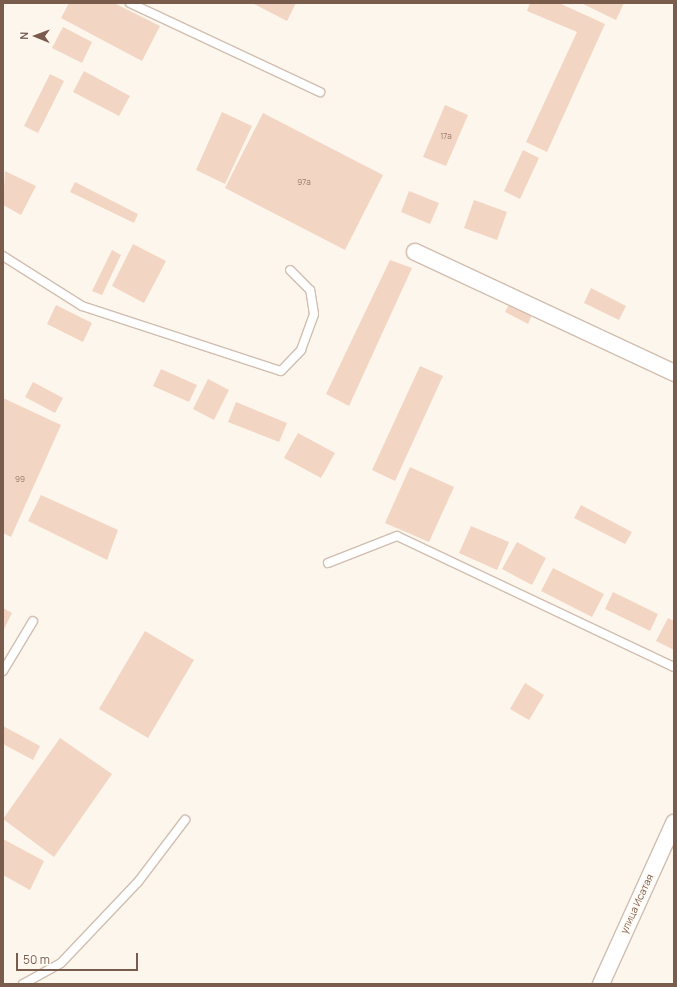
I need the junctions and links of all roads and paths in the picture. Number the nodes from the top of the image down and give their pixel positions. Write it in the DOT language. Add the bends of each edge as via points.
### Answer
graph roads {
  1 [pos="130,3"];
  2 [pos="320,92"];
  3 [pos="415,252"];
  4 [pos="3,256"];
  5 [pos="290,270"];
  6 [pos="674,373"];
  7 [pos="328,563"];
  8 [pos="33,621"];
  9 [pos="674,667"];
  10 [pos="3,671"];
  11 [pos="185,820"];
  12 [pos="674,824"];
  13 [pos="23,984"];
  14 [pos="601,984"];
  1 -- 2 [label="lane"];
  3 -- 6 [label="street"];
  4 -- 5 [label="lane" via="82,306 281,371 301,350 314,314 310,290"];
  7 -- 9 [label="lane" via="397,536"];
  8 -- 10 [label="lane"];
  11 -- 13 [label="lane" via="138,882 61,963"];
  12 -- 14 [label="street, улица Исатая"];
}
